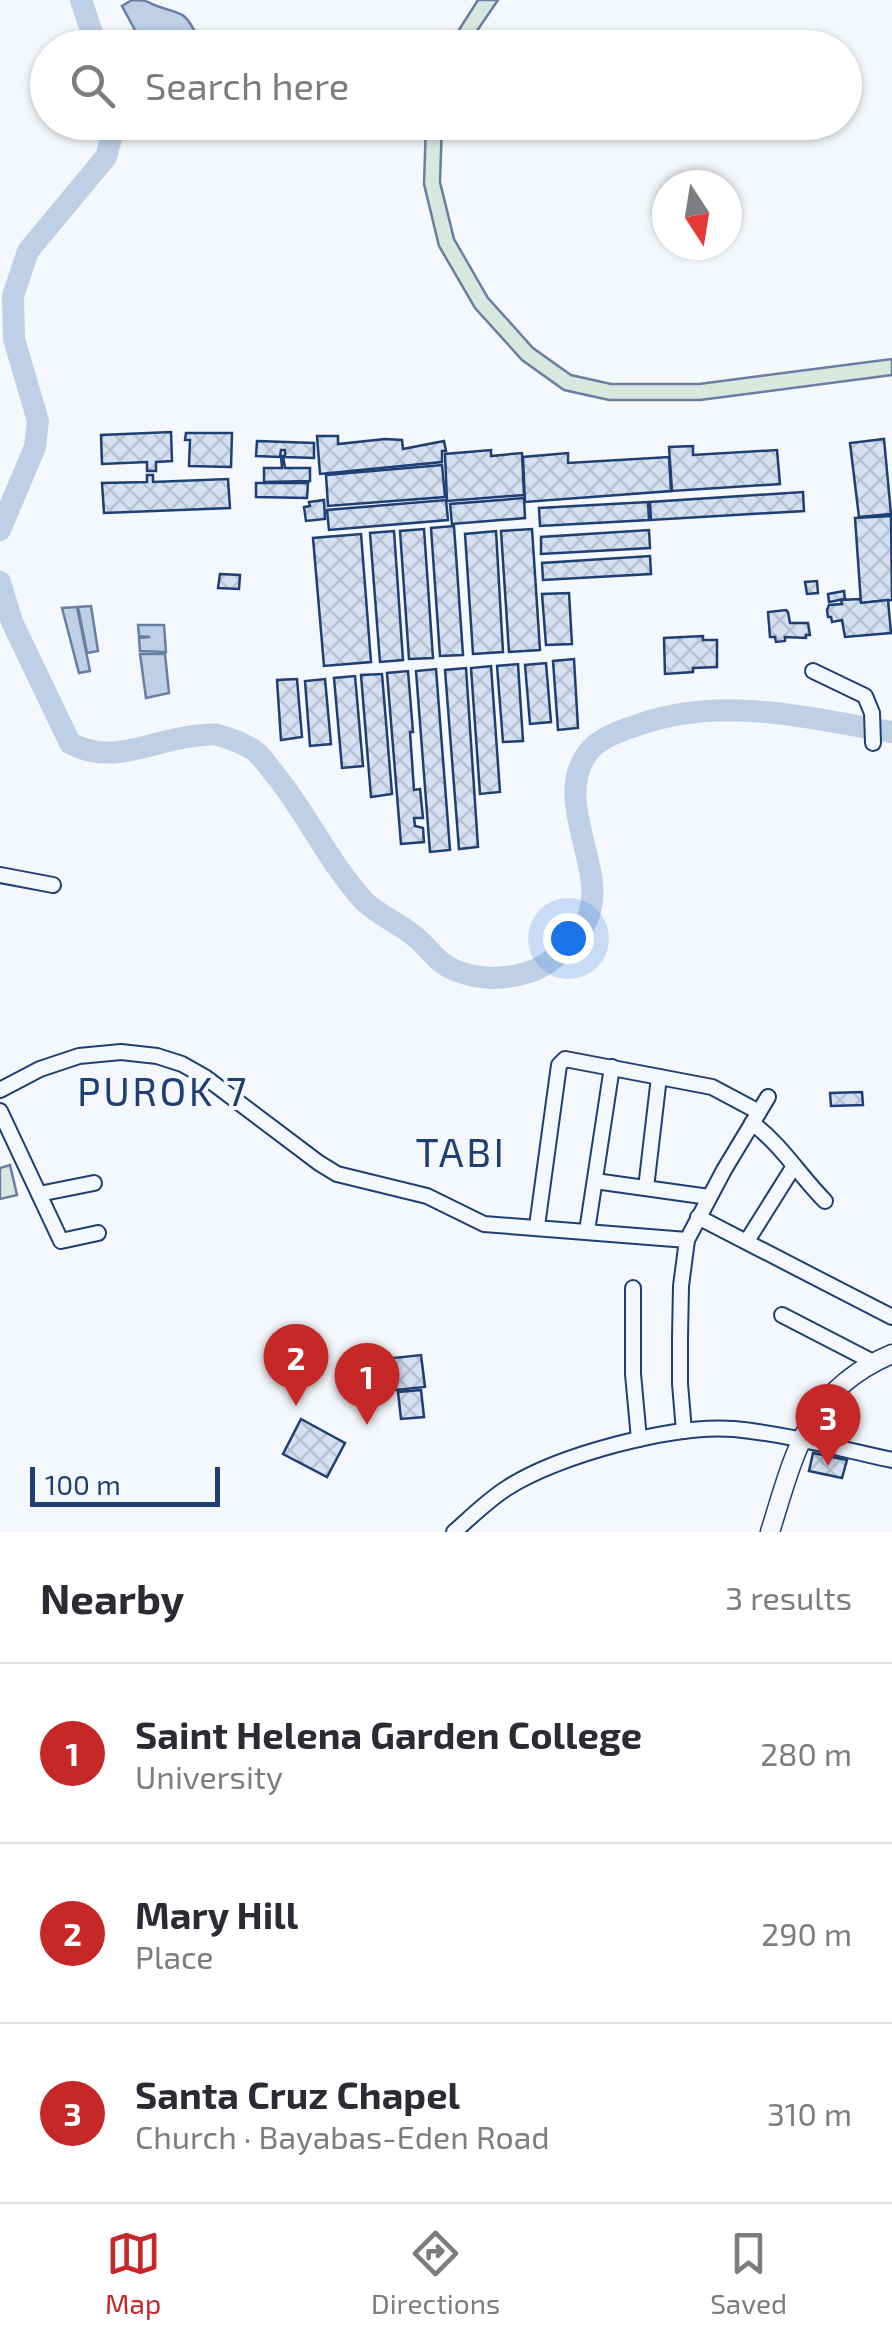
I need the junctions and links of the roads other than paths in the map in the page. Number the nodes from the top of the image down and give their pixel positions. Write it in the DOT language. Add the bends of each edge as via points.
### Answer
graph roads {
  1 [pos="813,671"];
  2 [pos="873,743"];
  3 [pos="0,875"];
  4 [pos="53,885"];
  5 [pos="612,1068"];
  6 [pos="658,1077"];
  7 [pos="0,1090"];
  8 [pos="768,1098"];
  9 [pos="0,1111"];
  10 [pos="756,1118"];
  11 [pos="794,1166"];
  12 [pos="595,1181"];
  13 [pos="94,1183"];
  14 [pos="646,1188"];
  15 [pos="39,1194"];
  16 [pos="709,1197"];
  17 [pos="825,1201"];
  18 [pos="698,1216"];
  19 [pos="536,1226"];
  20 [pos="587,1231"];
  21 [pos="98,1232"];
  22 [pos="687,1240"];
  23 [pos="747,1241"];
  24 [pos="633,1288"];
  25 [pos="782,1315"];
  26 [pos="892,1317"];
  27 [pos="892,1354"];
  28 [pos="873,1362"];
  29 [pos="684,1431"];
  30 [pos="639,1440"];
  31 [pos="800,1441"];
  32 [pos="892,1460"];
  33 [pos="454,1532"];
  34 [pos="770,1532"];
  1 -- 2 [label="street" via="865,696"];
  3 -- 4 [label="street"];
  5 -- 6 [label="street"];
  5 -- 12 [label="street"];
  5 -- 19 [label="street" via="569,1058 559,1065"];
  6 -- 10 [label="street" via="712,1087"];
  6 -- 14 [label="street"];
  7 -- 19 [label="street" via="79,1056 158,1056 205,1077 337,1174 427,1196 484,1224"];
  8 -- 10 [label="street"];
  9 -- 15 [label="street"];
  10 -- 11 [label="street"];
  10 -- 16 [label="street"];
  11 -- 17 [label="street"];
  11 -- 23 [label="street"];
  12 -- 14 [label="street"];
  12 -- 20 [label="street"];
  13 -- 15 [label="street"];
  14 -- 16 [label="street"];
  15 -- 21 [label="street" via="60,1240"];
  16 -- 18 [label="street"];
  18 -- 22 [label="street"];
  18 -- 23 [label="street"];
  19 -- 20 [label="street"];
  20 -- 22 [label="street"];
  22 -- 29 [label="street" via="680,1338"];
  23 -- 26 [label="street"];
  24 -- 30 [label="street"];
  25 -- 28 [label="street"];
  27 -- 28 [label="main road"];
  28 -- 31 [label="main road" via="832,1393"];
  29 -- 30 [label="street"];
  29 -- 31 [label="street" via="730,1429"];
  30 -- 33 [label="street" via="532,1474"];
  31 -- 32 [label="street"];
  31 -- 34 [label="main road"];
}
